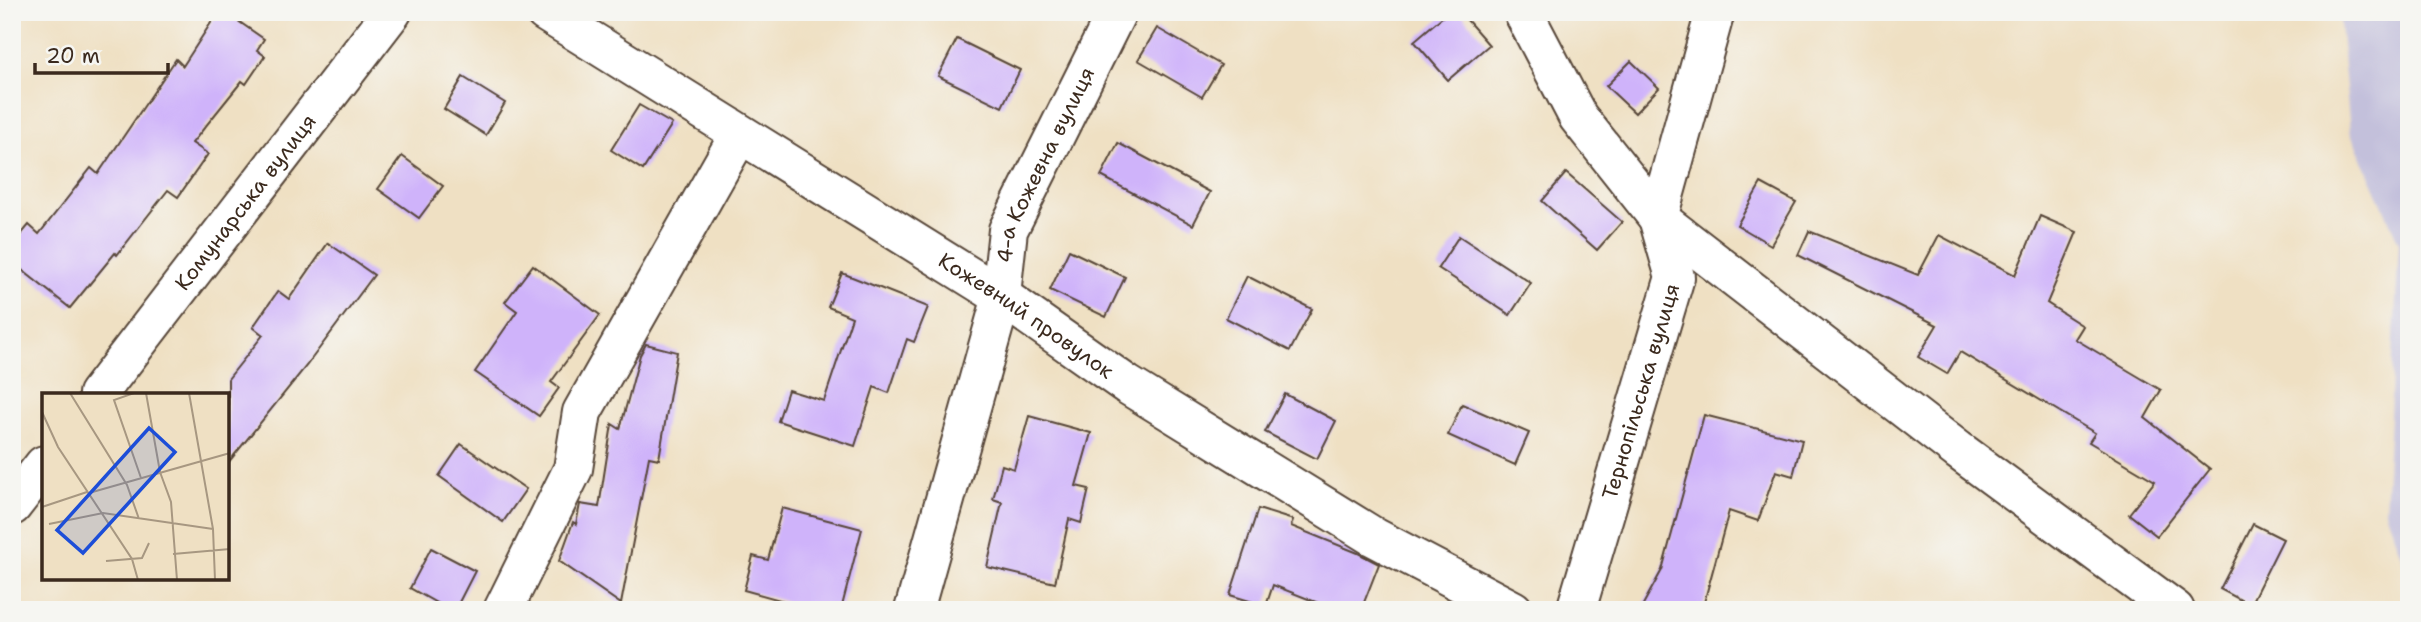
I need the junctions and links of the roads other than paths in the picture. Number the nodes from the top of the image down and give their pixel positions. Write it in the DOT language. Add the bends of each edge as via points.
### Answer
graph roads {
  1 [pos="393,12"];
  2 [pos="545,12"];
  3 [pos="1117,12"];
  4 [pos="1522,12"];
  5 [pos="1715,12"];
  6 [pos="739,135"];
  7 [pos="1658,218"];
  8 [pos="1001,296"];
  9 [pos="99,393"];
  10 [pos="42,468"];
  11 [pos="12,506"];
  12 [pos="503,610"];
  13 [pos="914,610"];
  14 [pos="1513,610"];
  15 [pos="1576,610"];
  16 [pos="2175,610"];
  1 -- 9 [label="street, Комунарська вулиця"];
  2 -- 6 [label="street, Кожевний провулок"];
  3 -- 8 [label="street, 4-а Кожевна вулиця" via="1008,230"];
  4 -- 7 [label="street" via="1578,117"];
  5 -- 7 [label="street"];
  6 -- 8 [label="street, Кожевний провулок"];
  6 -- 12 [label="street" via="582,412 573,469"];
  7 -- 15 [label="street, Тернопільська вулиця" via="1675,277"];
  7 -- 16 [label="street" via="1958,450"];
  8 -- 13 [label="street, 4-а Кожевна вулиця"];
  8 -- 14 [label="street, Кожевний провулок" via="1126,384 1362,530"];
  10 -- 11 [label="street"];
}
